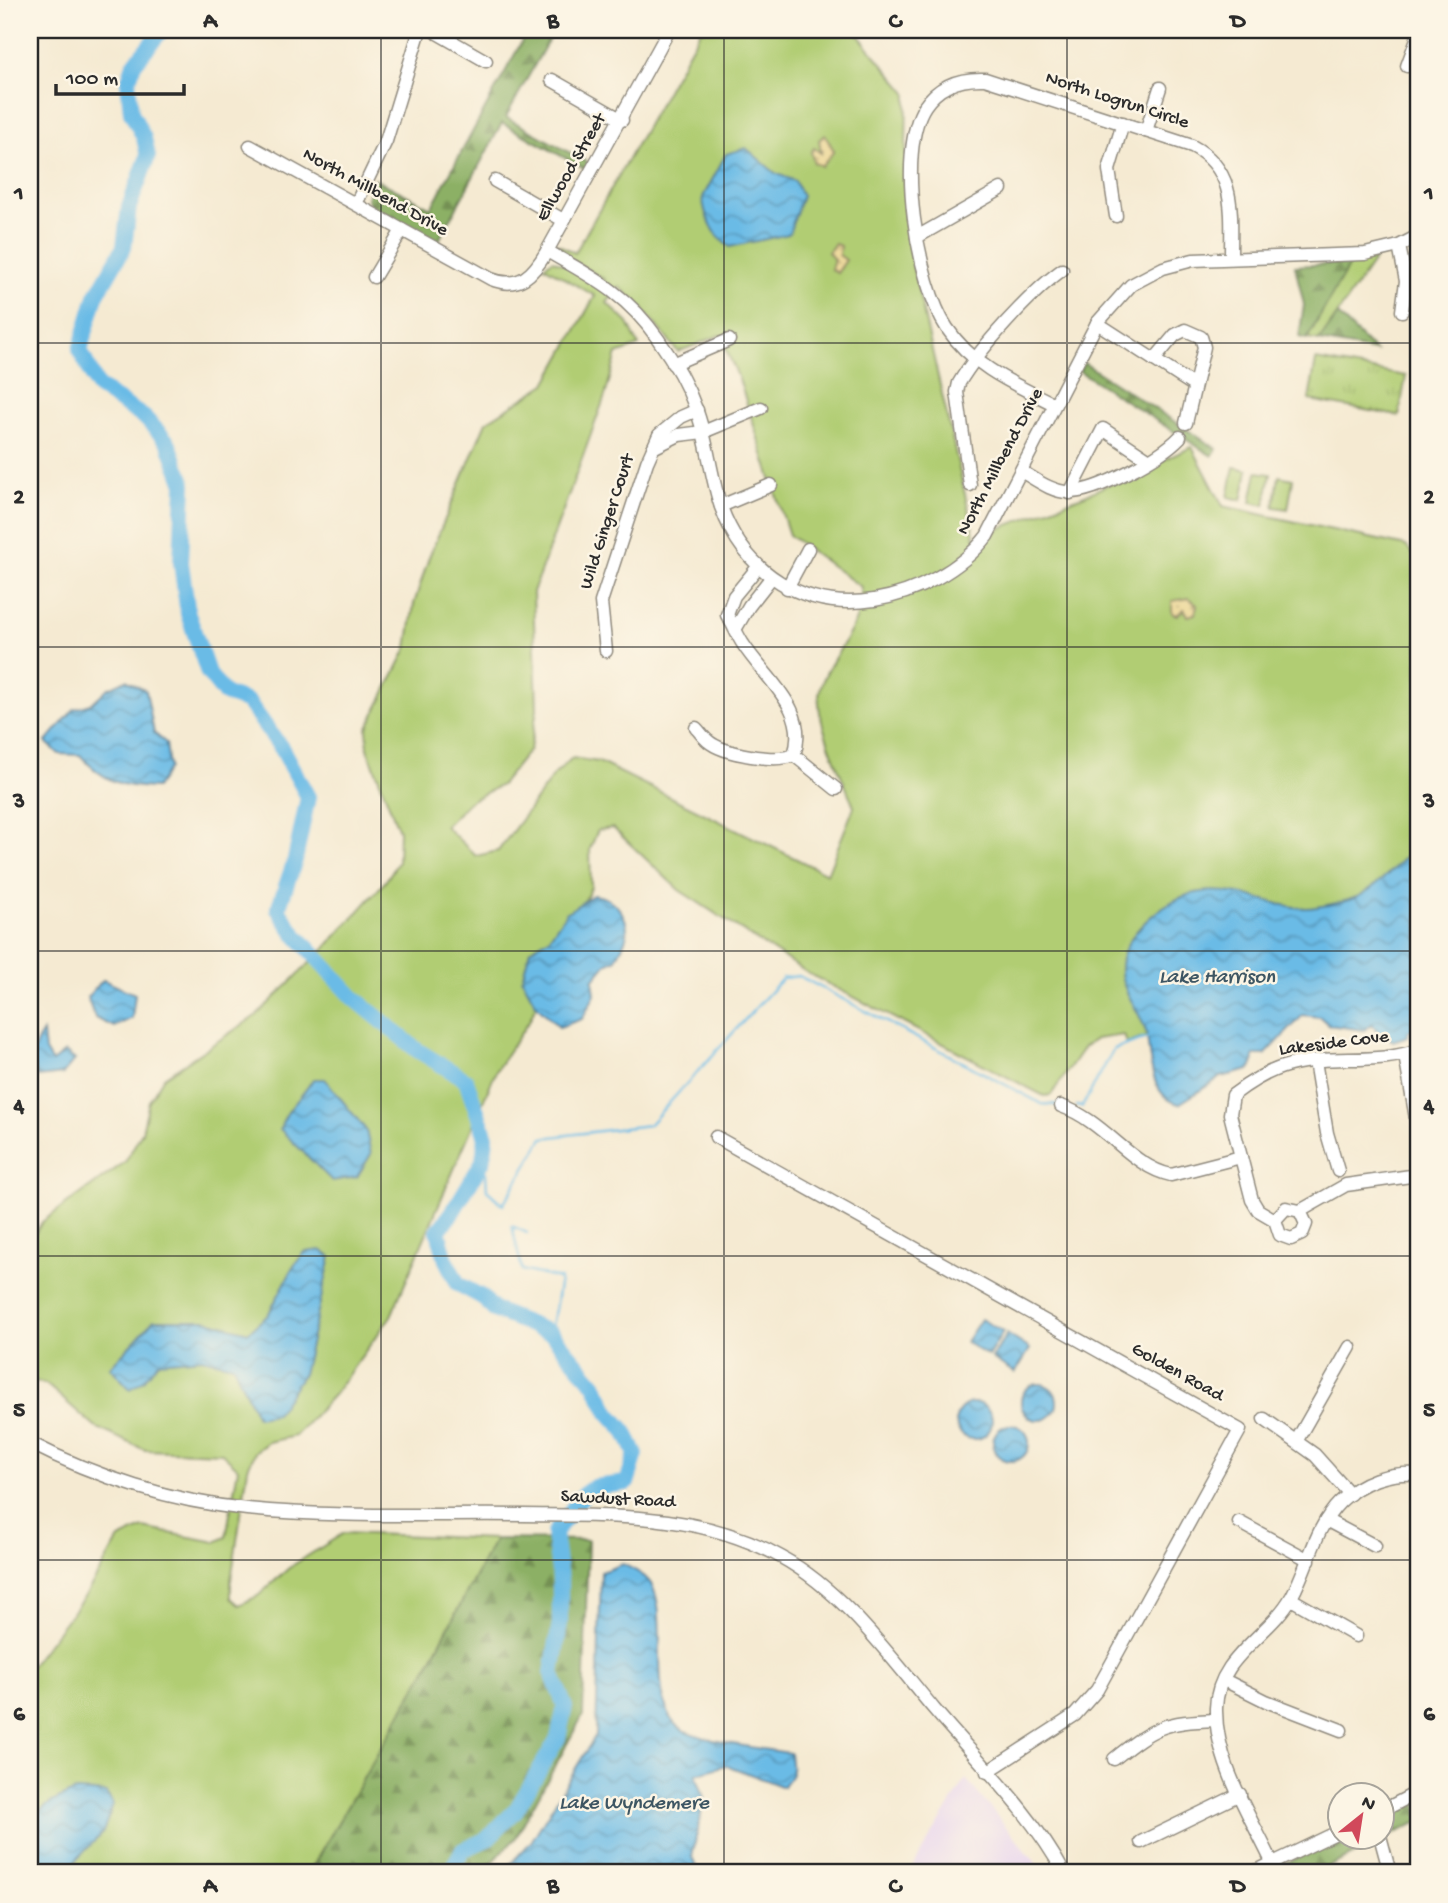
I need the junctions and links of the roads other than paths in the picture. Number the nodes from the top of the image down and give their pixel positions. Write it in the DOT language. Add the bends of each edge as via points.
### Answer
graph roads {
  1 [pos="420,30"];
  2 [pos="432,30"];
  3 [pos="669,30"];
  4 [pos="1418,36"];
  5 [pos="486,61"];
  6 [pos="1407,66"];
  7 [pos="552,80"];
  8 [pos="1160,88"];
  9 [pos="622,120"];
  10 [pos="1123,123"];
  11 [pos="1146,131"];
  12 [pos="250,146"];
  13 [pos="495,181"];
  14 [pos="1001,189"];
  15 [pos="356,204"];
  16 [pos="1116,216"];
  17 [pos="563,220"];
  18 [pos="402,230"];
  19 [pos="1418,236"];
  20 [pos="917,237"];
  21 [pos="1399,246"];
  22 [pos="547,251"];
  23 [pos="1231,257"];
  24 [pos="1062,270"];
  25 [pos="481,274"];
  26 [pos="374,278"];
  27 [pos="1402,312"];
  28 [pos="1097,323"];
  29 [pos="729,340"];
  30 [pos="975,360"];
  31 [pos="1154,360"];
  32 [pos="673,364"];
  33 [pos="1193,385"];
  34 [pos="1054,404"];
  35 [pos="761,408"];
  36 [pos="697,410"];
  37 [pos="1185,422"];
  38 [pos="703,432"];
  39 [pos="1180,437"];
  40 [pos="653,448"];
  41 [pos="1148,459"];
  42 [pos="1021,471"];
  43 [pos="771,485"];
  44 [pos="970,485"];
  45 [pos="1070,493"];
  46 [pos="721,506"];
  47 [pos="808,549"];
  48 [pos="758,567"];
  49 [pos="771,578"];
  50 [pos="787,588"];
  51 [pos="736,628"];
  52 [pos="606,650"];
  53 [pos="696,728"];
  54 [pos="794,755"];
  55 [pos="836,789"];
  56 [pos="1418,1050"];
  57 [pos="1405,1055"];
  58 [pos="1314,1062"];
  59 [pos="1062,1106"];
  60 [pos="1418,1130"];
  61 [pos="716,1137"];
  62 [pos="1241,1157"];
  63 [pos="1338,1171"];
  64 [pos="1418,1175"];
  65 [pos="1300,1211"];
  66 [pos="1275,1220"];
  67 [pos="1350,1347"];
  68 [pos="1264,1419"];
  69 [pos="1297,1440"];
  70 [pos="30,1443"];
  71 [pos="1418,1474"];
  72 [pos="1350,1494"];
  73 [pos="1326,1520"];
  74 [pos="1239,1521"];
  75 [pos="1375,1546"];
  76 [pos="1309,1560"];
  77 [pos="1291,1598"];
  78 [pos="1356,1636"];
  79 [pos="1224,1680"];
  80 [pos="1216,1720"];
  81 [pos="1341,1730"];
  82 [pos="1115,1759"];
  83 [pos="987,1772"];
  84 [pos="1418,1792"];
  85 [pos="1240,1794"];
  86 [pos="1396,1803"];
  87 [pos="1326,1837"];
  88 [pos="1142,1842"];
  89 [pos="1384,1850"];
  90 [pos="1272,1862"];
  91 [pos="1064,1873"];
  92 [pos="1252,1873"];
  93 [pos="1391,1873"];
  1 -- 15 [label="street" via="386,141"];
  2 -- 5 [label="street"];
  3 -- 9 [label="street, Ellwood Street"];
  4 -- 6 [label="street"];
  7 -- 9 [label="street"];
  8 -- 11 [label="street"];
  9 -- 17 [label="street, Ellwood Street"];
  10 -- 11 [label="street, North Logrun Circle"];
  10 -- 16 [label="street" via="1109,170"];
  10 -- 20 [label="street, North Logrun Circle" via="1002,82 972,78 949,85 932,97 918,122 911,179"];
  11 -- 23 [label="street, North Logrun Circle" via="1192,146 1218,167 1231,198"];
  12 -- 15 [label="street, North Millbend Drive"];
  13 -- 17 [label="street"];
  14 -- 20 [label="street"];
  15 -- 18 [label="street, North Millbend Drive"];
  17 -- 22 [label="street, Ellwood Street"];
  18 -- 25 [label="street, North Millbend Drive"];
  18 -- 26 [label="street"];
  19 -- 21 [label="street, North Millbend Drive"];
  20 -- 30 [label="street" via="938,311 954,338"];
  21 -- 23 [label="street, North Millbend Drive" via="1352,255"];
  21 -- 27 [label="street" via="1405,269 1398,295"];
  22 -- 25 [label="street, Ellwood Street" via="536,270 518,282 503,284"];
  22 -- 32 [label="street, North Millbend Drive" via="621,295"];
  23 -- 28 [label="street, North Millbend Drive" via="1176,263 1146,275 1119,295"];
  24 -- 30 [label="street"];
  28 -- 31 [label="street"];
  28 -- 34 [label="street, North Millbend Drive"];
  29 -- 32 [label="street"];
  30 -- 34 [label="street"];
  30 -- 44 [label="street" via="957,392"];
  31 -- 33 [label="street"];
  31 -- 33 [label="street" via="1175,335 1194,331 1204,347"];
  32 -- 36 [label="street, North Millbend Drive"];
  33 -- 37 [label="street"];
  34 -- 42 [label="street, North Millbend Drive"];
  35 -- 38 [label="street, Wild Ginger Court"];
  36 -- 38 [label="street, North Millbend Drive"];
  36 -- 40 [label="street, Wild Ginger Court" via="671,423"];
  38 -- 40 [label="street, Wild Ginger Court" via="687,432"];
  38 -- 46 [label="street, North Millbend Drive"];
  39 -- 41 [label="street"];
  40 -- 52 [label="street, Wild Ginger Court" via="604,587 601,616"];
  41 -- 45 [label="street" via="1092,489"];
  41 -- 45 [label="street" via="1103,429"];
  42 -- 45 [label="street"];
  42 -- 50 [label="street, North Millbend Drive" via="979,546 961,564 929,581 882,598 847,603"];
  43 -- 46 [label="street"];
  46 -- 48 [label="street, North Millbend Drive"];
  47 -- 50 [label="street"];
  48 -- 49 [label="street, North Millbend Drive"];
  48 -- 51 [label="street" via="734,596 727,615"];
  49 -- 50 [label="street, North Millbend Drive"];
  49 -- 51 [label="street"];
  51 -- 54 [label="street" via="791,706 799,731"];
  53 -- 54 [label="street" via="709,743 761,758 784,760"];
  54 -- 55 [label="street"];
  56 -- 57 [label="street, Lakeside Cove"];
  57 -- 58 [label="street, Lakeside Cove"];
  57 -- 60 [label="street"];
  58 -- 62 [label="street, Lakeside Cove" via="1270,1071 1233,1095 1230,1114"];
  58 -- 63 [label="street"];
  59 -- 62 [label="street" via="1093,1120 1160,1173 1171,1175"];
  61 -- 83 [label="street, Golden Road" via="1240,1430 1097,1690 1075,1714"];
  62 -- 66 [label="street, Lakeside Cove" via="1252,1200 1258,1210"];
  64 -- 65 [label="street" via="1346,1185"];
  65 -- 66 [label="street" via="1286,1208"];
  65 -- 66 [label="street" via="1306,1224 1297,1238 1280,1235"];
  67 -- 69 [label="street"];
  68 -- 69 [label="street"];
  69 -- 72 [label="street"];
  70 -- 83 [label="street, Sawdust Road" via="131,1483 245,1509 652,1517 708,1527 757,1545 801,1569 839,1602"];
  71 -- 72 [label="street" via="1380,1478"];
  72 -- 73 [label="street"];
  73 -- 75 [label="street"];
  73 -- 76 [label="street"];
  74 -- 76 [label="street"];
  76 -- 77 [label="street"];
  77 -- 78 [label="street"];
  77 -- 79 [label="street" via="1239,1655"];
  79 -- 80 [label="street"];
  79 -- 81 [label="street"];
  80 -- 82 [label="street" via="1160,1726"];
  80 -- 85 [label="street"];
  83 -- 91 [label="street, Sawdust Road" via="1040,1835"];
  84 -- 86 [label="street"];
  85 -- 88 [label="street"];
  85 -- 90 [label="street"];
  87 -- 90 [label="street"];
  89 -- 93 [label="street"];
  90 -- 92 [label="street"];
}
